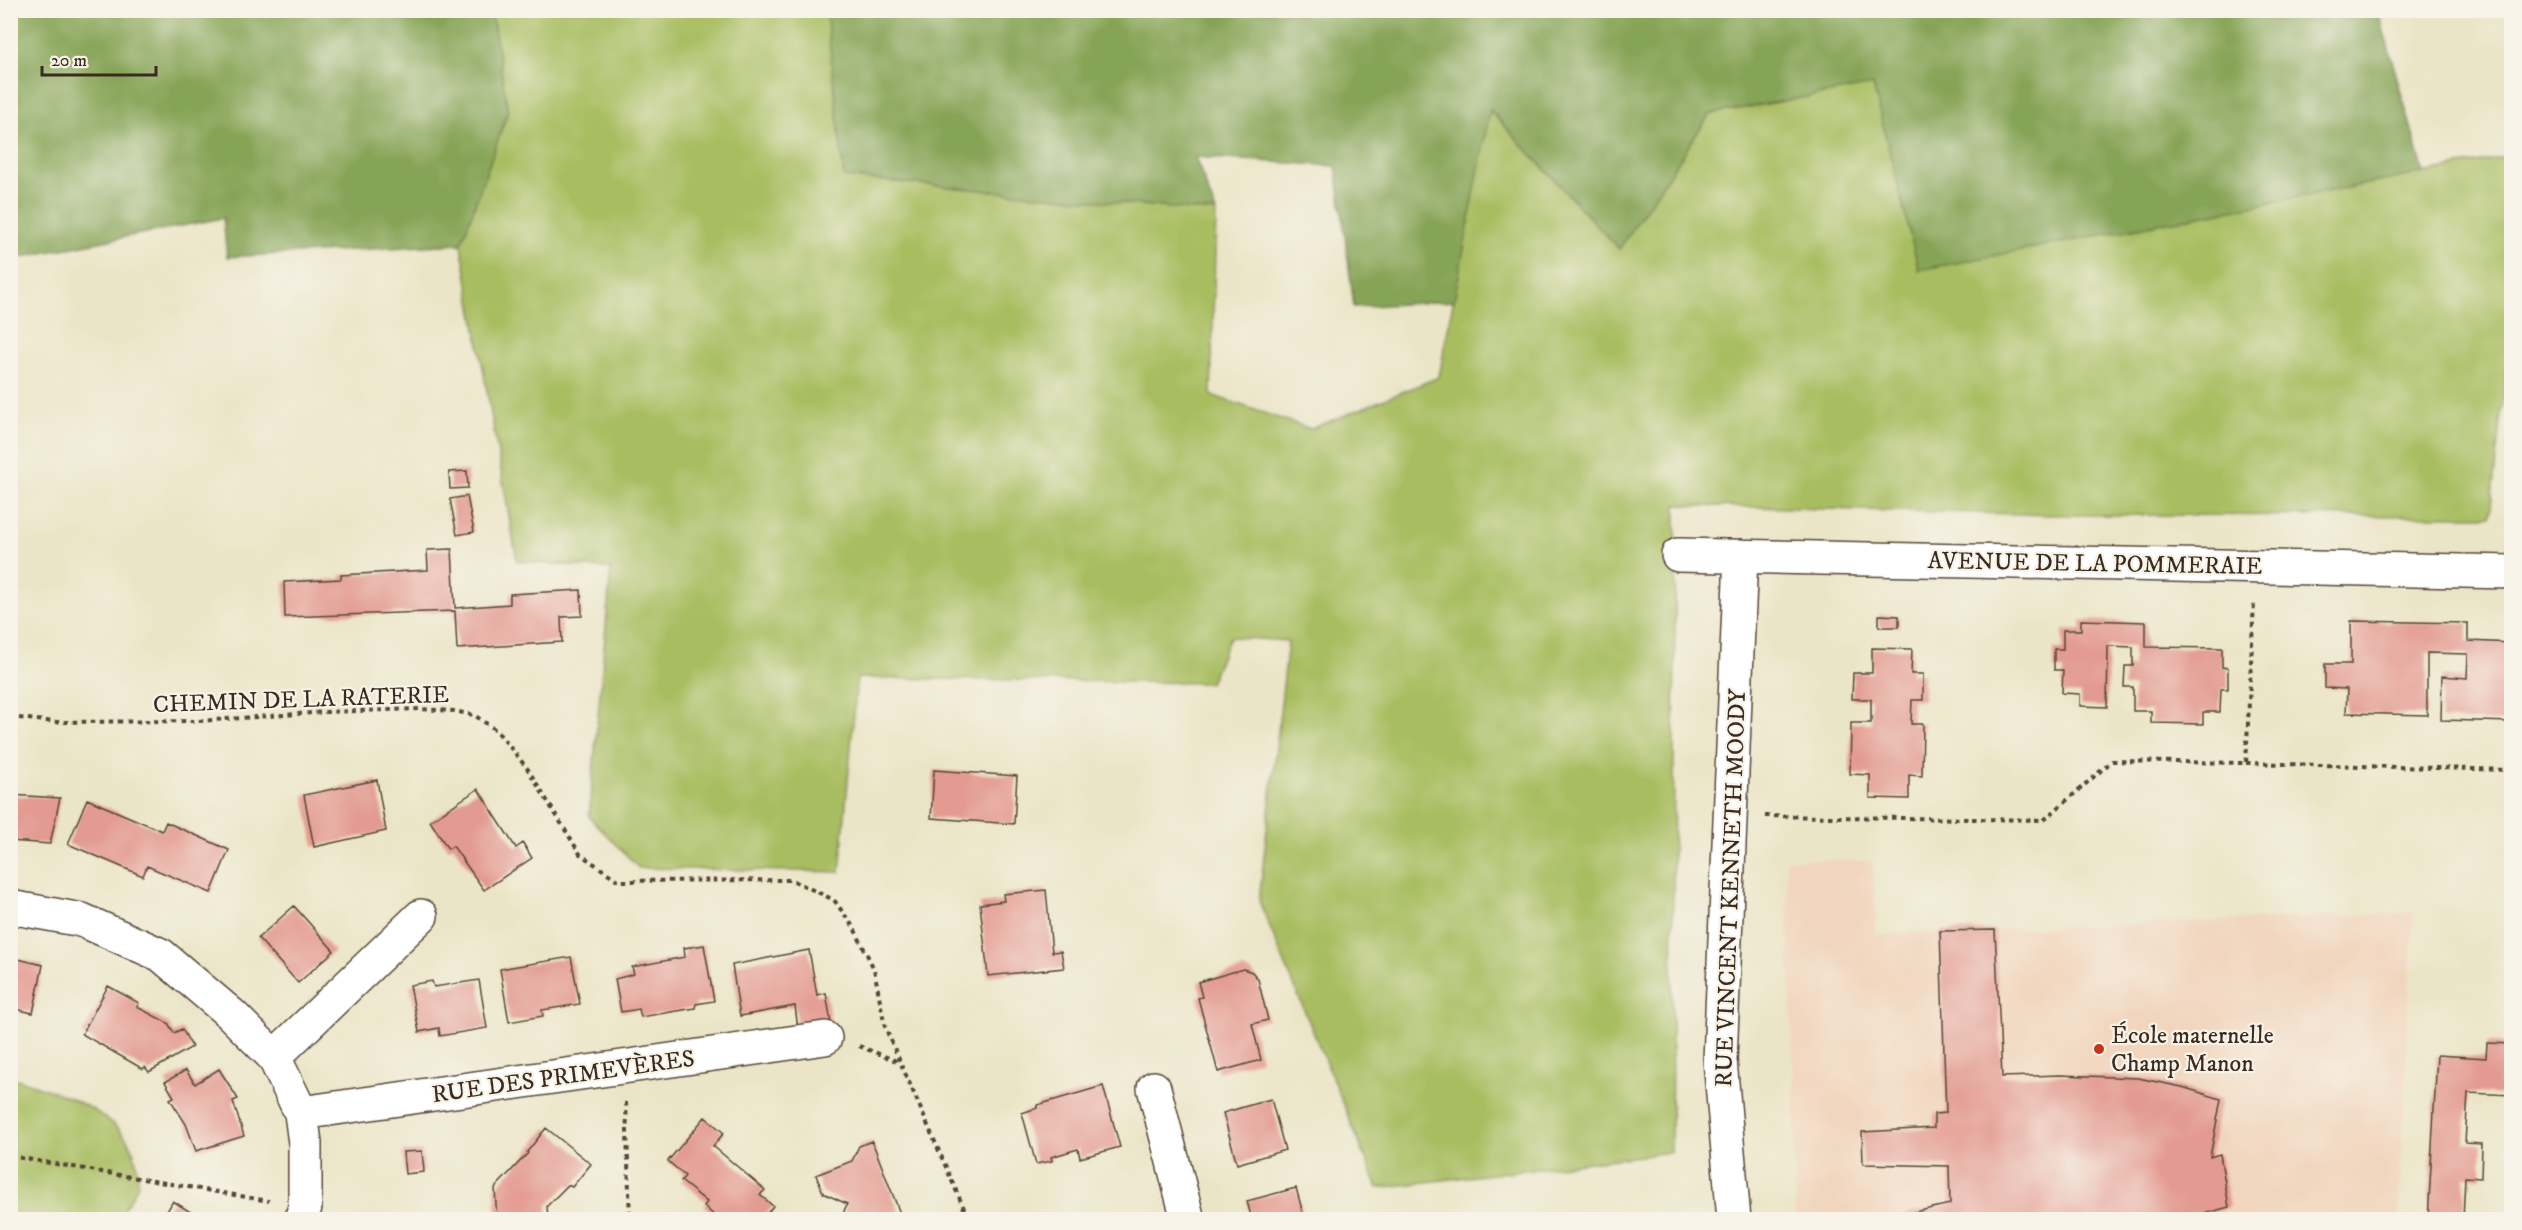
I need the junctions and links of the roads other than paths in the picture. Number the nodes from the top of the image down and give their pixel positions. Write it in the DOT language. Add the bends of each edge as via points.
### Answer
graph roads {
  1 [pos="1678,555"];
  2 [pos="1741,556"];
  3 [pos="2511,572"];
  4 [pos="10,907"];
  5 [pos="421,916"];
  6 [pos="825,1038"];
  7 [pos="274,1058"];
  8 [pos="1154,1088"];
  9 [pos="301,1113"];
  10 [pos="303,1213"];
  11 [pos="1188,1220"];
  12 [pos="1734,1220"];
  1 -- 2 [label="street, AVENUE DE LA POMMERAIE"];
  2 -- 3 [label="street, AVENUE DE LA POMMERAIE"];
  2 -- 12 [label="street, RUE VINCENT KENNETH MOODY" via="1720,1060"];
  4 -- 7 [label="street" via="82,920 161,955 232,1015"];
  5 -- 7 [label="street"];
  6 -- 9 [label="street, RUE DES PRIMEVÈRES"];
  7 -- 9 [label="street"];
  8 -- 11 [label="street"];
  9 -- 10 [label="street" via="305,1143"];
}
